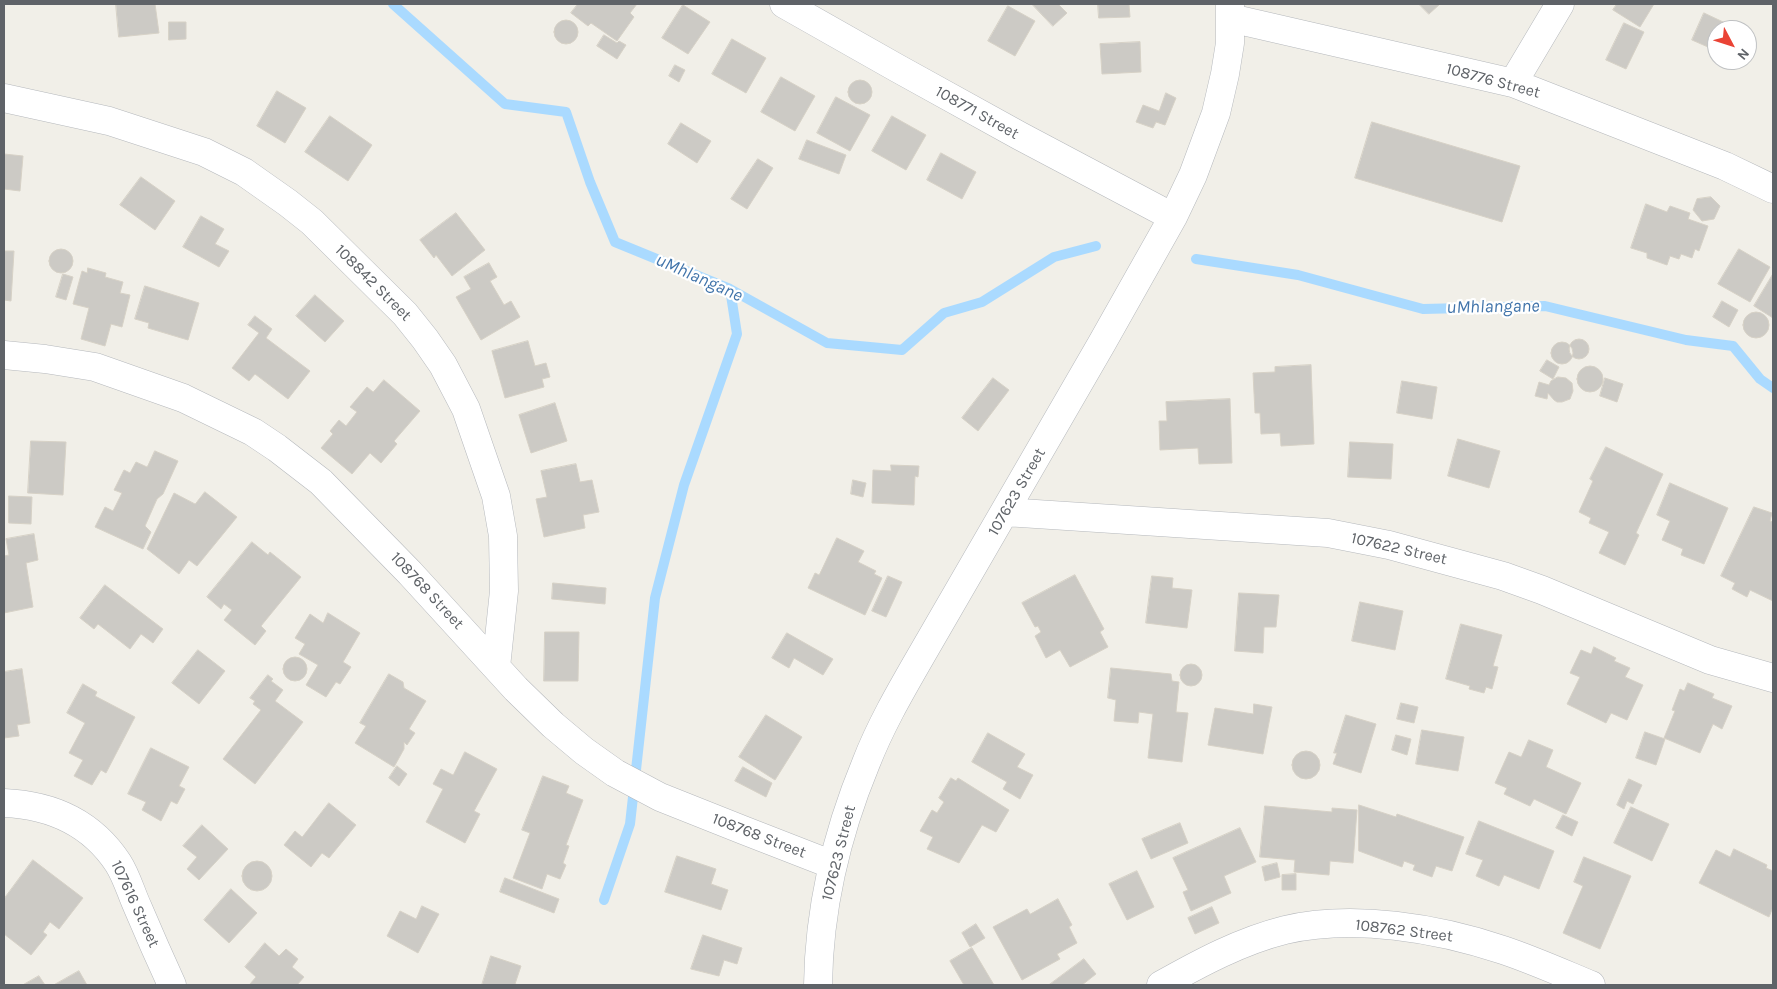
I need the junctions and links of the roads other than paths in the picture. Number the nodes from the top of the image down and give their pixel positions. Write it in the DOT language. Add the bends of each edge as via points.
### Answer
graph roads {
  1 [pos="784,4"];
  2 [pos="1560,4"];
  3 [pos="1230,11"];
  4 [pos="1513,83"];
  5 [pos="4,98"];
  6 [pos="1773,189"];
  7 [pos="1173,217"];
  8 [pos="4,354"];
  9 [pos="1005,512"];
  10 [pos="496,668"];
  11 [pos="1773,678"];
  12 [pos="4,803"];
  13 [pos="833,864"];
  14 [pos="172,985"];
  15 [pos="818,985"];
  16 [pos="1161,985"];
  17 [pos="1591,985"];
  1 -- 7 [label="street, 108771 Street"];
  2 -- 4 [label="street"];
  3 -- 4 [label="street, 108776 Street"];
  3 -- 7 [label="street, 107623 Street" via="1226,74 1216,113"];
  4 -- 6 [label="street, 108776 Street" via="1725,166"];
  5 -- 10 [label="street, 108842 Street" via="109,121 204,152 244,172 312,222 405,314 443,365 466,409 496,496 503,536 504,591"];
  7 -- 9 [label="street, 107623 Street"];
  8 -- 10 [label="street, 108768 Street" via="103,370 183,398 252,432 321,482"];
  9 -- 11 [label="street, 107622 Street" via="1328,533 1389,545 1504,576 1710,660"];
  9 -- 13 [label="street, 107623 Street" via="918,661 866,761"];
  10 -- 13 [label="street, 108768 Street" via="553,725 615,773 660,797"];
  12 -- 14 [label="street, 107616 Street" via="34,806 69,818 107,848 125,877"];
  13 -- 15 [label="street, 107623 Street" via="822,926"];
  16 -- 17 [label="street, 108762 Street" via="1213,957 1286,930 1327,924 1372,924 1463,938 1503,950"];
}
